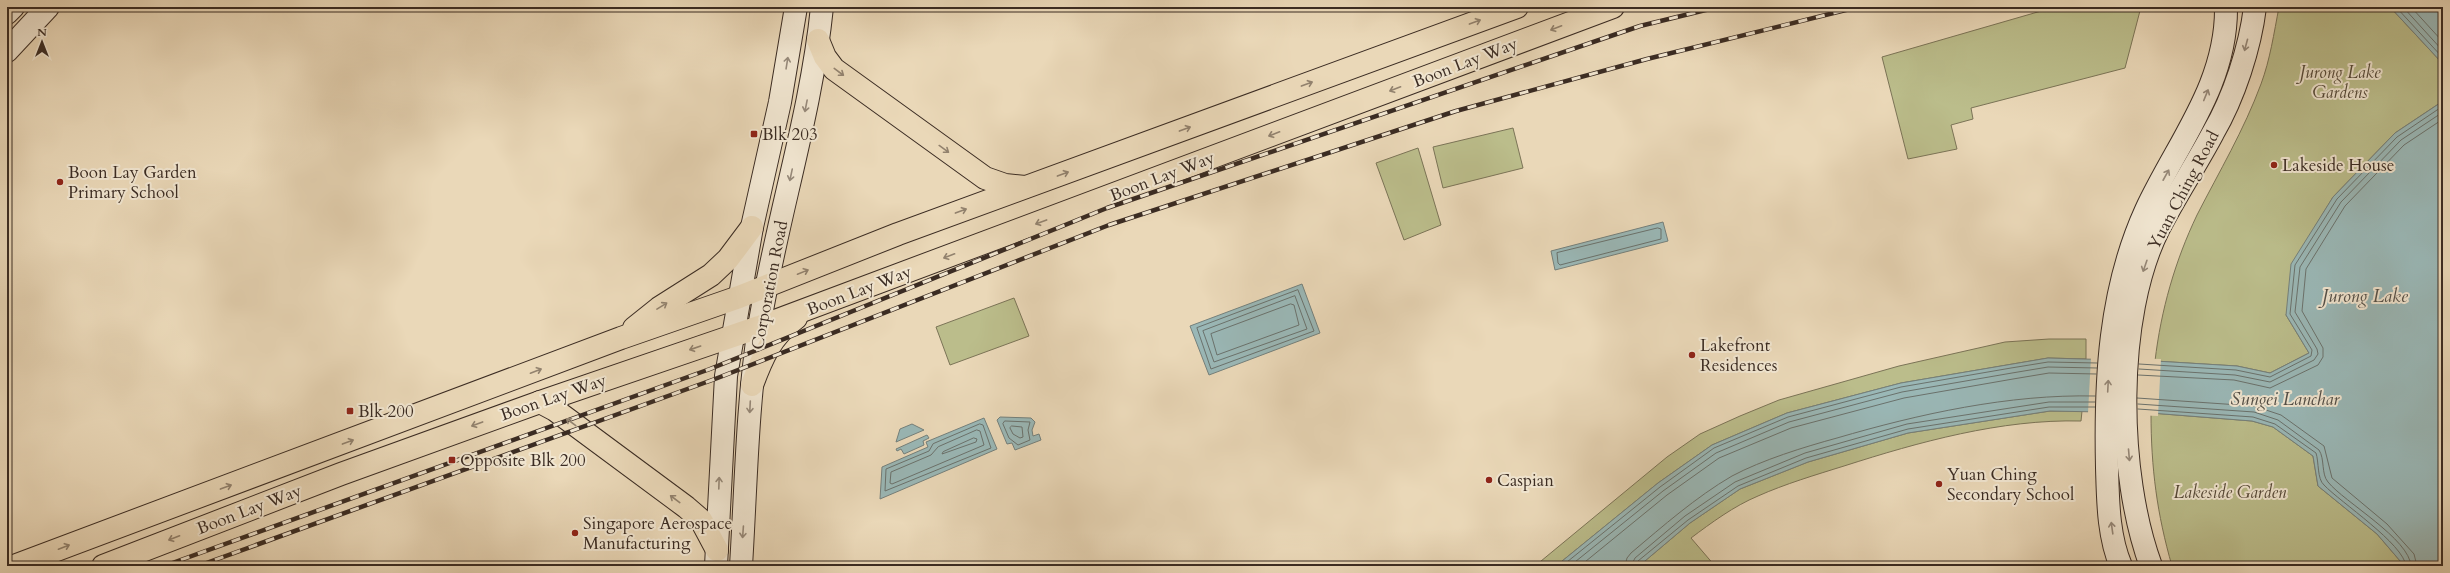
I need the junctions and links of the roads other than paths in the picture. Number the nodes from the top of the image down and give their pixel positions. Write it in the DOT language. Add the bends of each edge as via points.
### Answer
graph roads {
  1 [pos="13,7"];
  2 [pos="48,7"];
  3 [pos="796,7"];
  4 [pos="822,7"];
  5 [pos="1517,7"];
  6 [pos="1612,7"];
  7 [pos="2226,7"];
  8 [pos="2255,7"];
  9 [pos="7,14"];
  10 [pos="15,33"];
  11 [pos="818,40"];
  12 [pos="7,51"];
  13 [pos="1026,187"];
  14 [pos="752,227"];
  15 [pos="767,286"];
  16 [pos="739,297"];
  17 [pos="811,307"];
  18 [pos="759,327"];
  19 [pos="732,336"];
  20 [pos="621,338"];
  21 [pos="2119,356"];
  22 [pos="752,385"];
  23 [pos="540,402"];
  24 [pos="2116,416"];
  25 [pos="716,558"];
  26 [pos="14,566"];
  27 [pos="103,566"];
  28 [pos="741,566"];
  29 [pos="2121,566"];
  30 [pos="2151,566"];
  1 -- 9 [label="street"];
  2 -- 10 [label="street"];
  14 -- 3 [label="street, Corporation Road, one-way" via="780,102"];
  4 -- 11 [label="street, Corporation Road"];
  13 -- 5 [label="main road, Boon Lay Way, one-way"];
  6 -- 17 [label="main road, Boon Lay Way, one-way"];
  21 -- 7 [label="street, Yuan Ching Road, one-way" via="2114,318 2128,255 2146,209 2190,131 2218,65"];
  8 -- 21 [label="street, Yuan Ching Road, one-way" via="2241,64 2230,95 2214,132 2159,229 2144,268 2132,321"];
  10 -- 12 [label="street"];
  11 -- 13 [label="main road, one-way" via="825,57 834,69 985,178 1005,186"];
  11 -- 15 [label="street, Corporation Road, one-way"];
  15 -- 13 [label="main road, Boon Lay Way, one-way"];
  14 -- 16 [label="street, Corporation Road"];
  20 -- 14 [label="main road, one-way" via="659,308 711,275 728,259"];
  15 -- 16 [label="main road, Boon Lay Way"];
  15 -- 18 [label="street, Corporation Road"];
  16 -- 19 [label="street, Corporation Road"];
  16 -- 20 [label="main road, Boon Lay Way"];
  17 -- 18 [label="main road, Boon Lay Way"];
  17 -- 22 [label="main road" via="785,326 771,341 762,356"];
  18 -- 19 [label="main road, Boon Lay Way"];
  18 -- 22 [label="street, Corporation Road"];
  19 -- 23 [label="main road, Boon Lay Way, one-way"];
  25 -- 19 [label="street, Corporation Road, one-way" via="721,438"];
  26 -- 20 [label="main road, Boon Lay Way, one-way"];
  21 -- 24 [label="street, Yuan Ching Road"];
  22 -- 28 [label="street, Corporation Road, one-way"];
  25 -- 23 [label="main road, one-way" via="701,520 555,410"];
  23 -- 27 [label="main road, Boon Lay Way, one-way" via="341,474"];
  29 -- 24 [label="street, Yuan Ching Road, one-way" via="2116,553 2108,502"];
  24 -- 30 [label="street, Yuan Ching Road, one-way" via="2144,548"];
}
